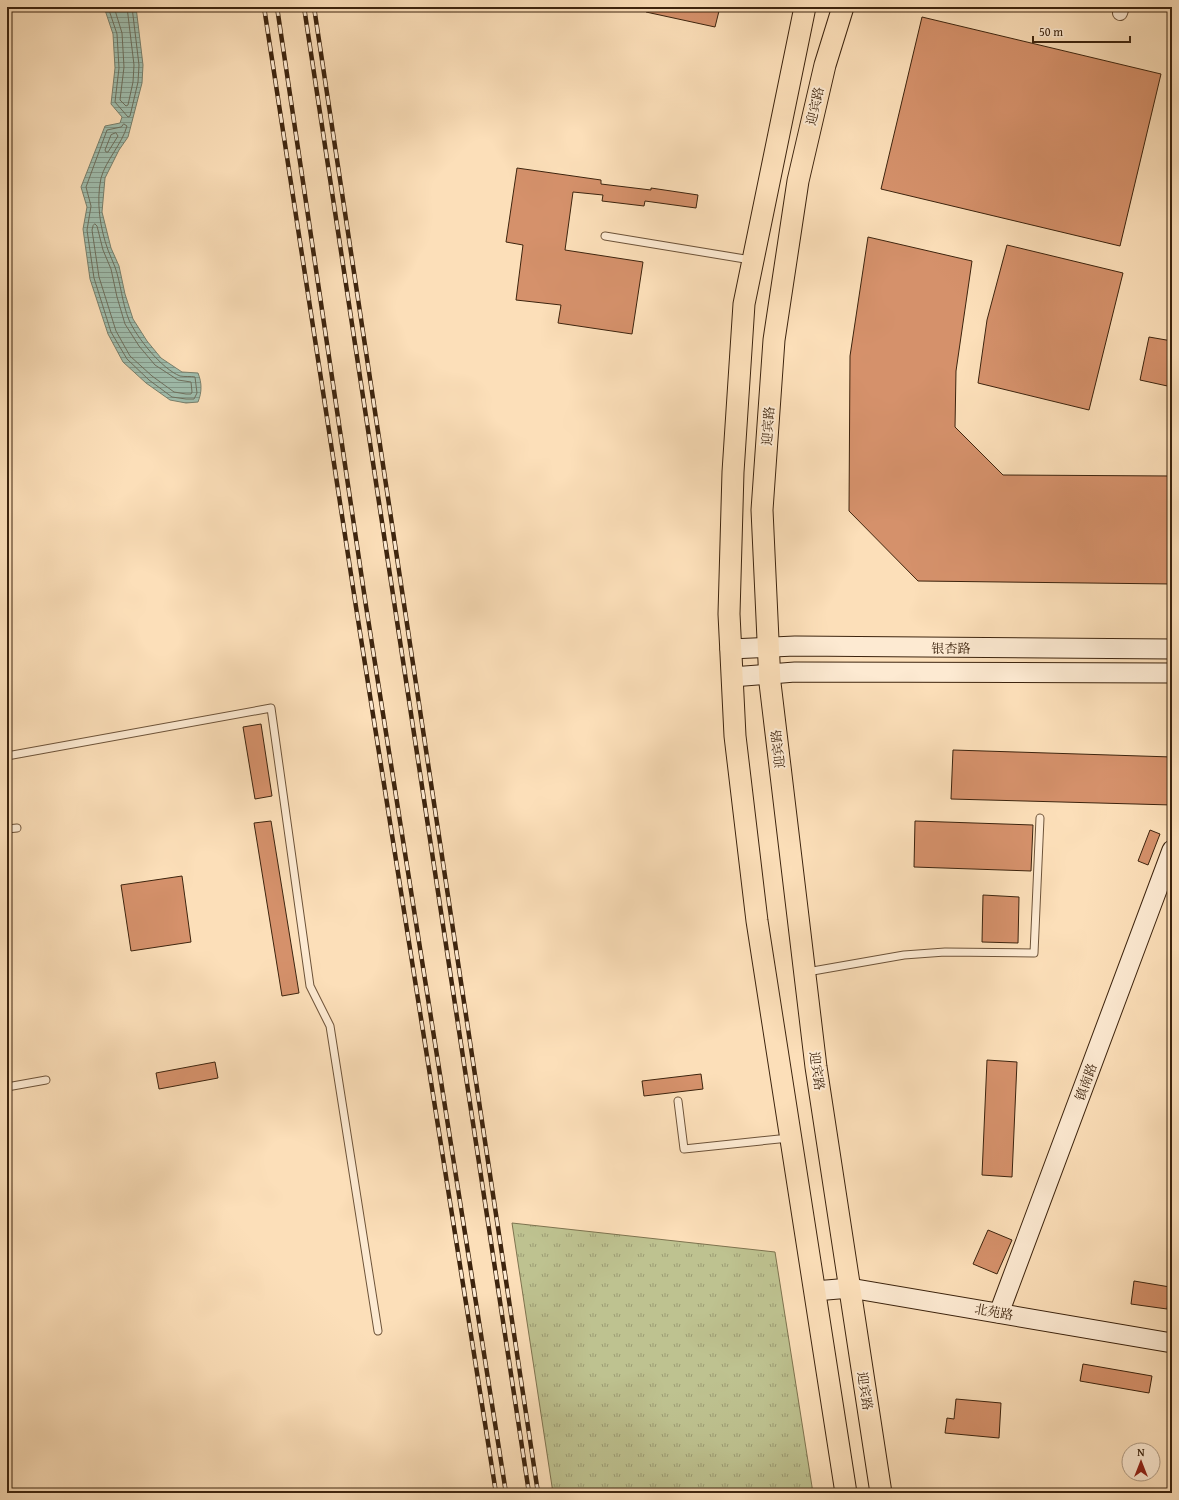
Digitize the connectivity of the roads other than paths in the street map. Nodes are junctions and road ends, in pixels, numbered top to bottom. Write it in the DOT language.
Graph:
graph roads {
  1 [pos="805,7"];
  2 [pos="843,7"];
  3 [pos="605,236"];
  4 [pos="753,261"];
  5 [pos="769,648"];
  6 [pos="730,649"];
  7 [pos="1172,649"];
  8 [pos="1172,673"];
  9 [pos="770,674"];
  10 [pos="732,677"];
  11 [pos="7,756"];
  12 [pos="1040,818"];
  13 [pos="18,828"];
  14 [pos="7,830"];
  15 [pos="1172,850"];
  16 [pos="805,973"];
  17 [pos="46,1080"];
  18 [pos="7,1086"];
  19 [pos="678,1101"];
  20 [pos="791,1138"];
  21 [pos="850,1288"];
  22 [pos="815,1291"];
  23 [pos="999,1313"];
  24 [pos="378,1331"];
  25 [pos="1172,1343"];
  26 [pos="846,1493"];
  27 [pos="881,1493"];
  1 -- 4 [label="main road"];
  2 -- 5 [label="main road, 迎宾路"];
  3 -- 4 [label="lane"];
  4 -- 6 [label="main road"];
  5 -- 6 [label="street, 银杏路"];
  5 -- 7 [label="street, 银杏路"];
  5 -- 9 [label="main road, 迎宾路"];
  6 -- 10 [label="main road"];
  8 -- 9 [label="street, 银杏路"];
  9 -- 10 [label="street, 银杏路"];
  9 -- 16 [label="main road, 迎宾路"];
  10 -- 20 [label="main road"];
  11 -- 24 [label="lane"];
  12 -- 16 [label="lane"];
  13 -- 14 [label="lane"];
  15 -- 23 [label="street, 镇南路"];
  16 -- 21 [label="main road, 迎宾路"];
  17 -- 18 [label="lane"];
  19 -- 20 [label="lane"];
  20 -- 22 [label="main road"];
  21 -- 22 [label="street, 北苑路"];
  21 -- 23 [label="street, 北苑路"];
  21 -- 27 [label="main road, 迎宾路"];
  22 -- 26 [label="main road"];
  23 -- 25 [label="street, 北苑路"];
}
